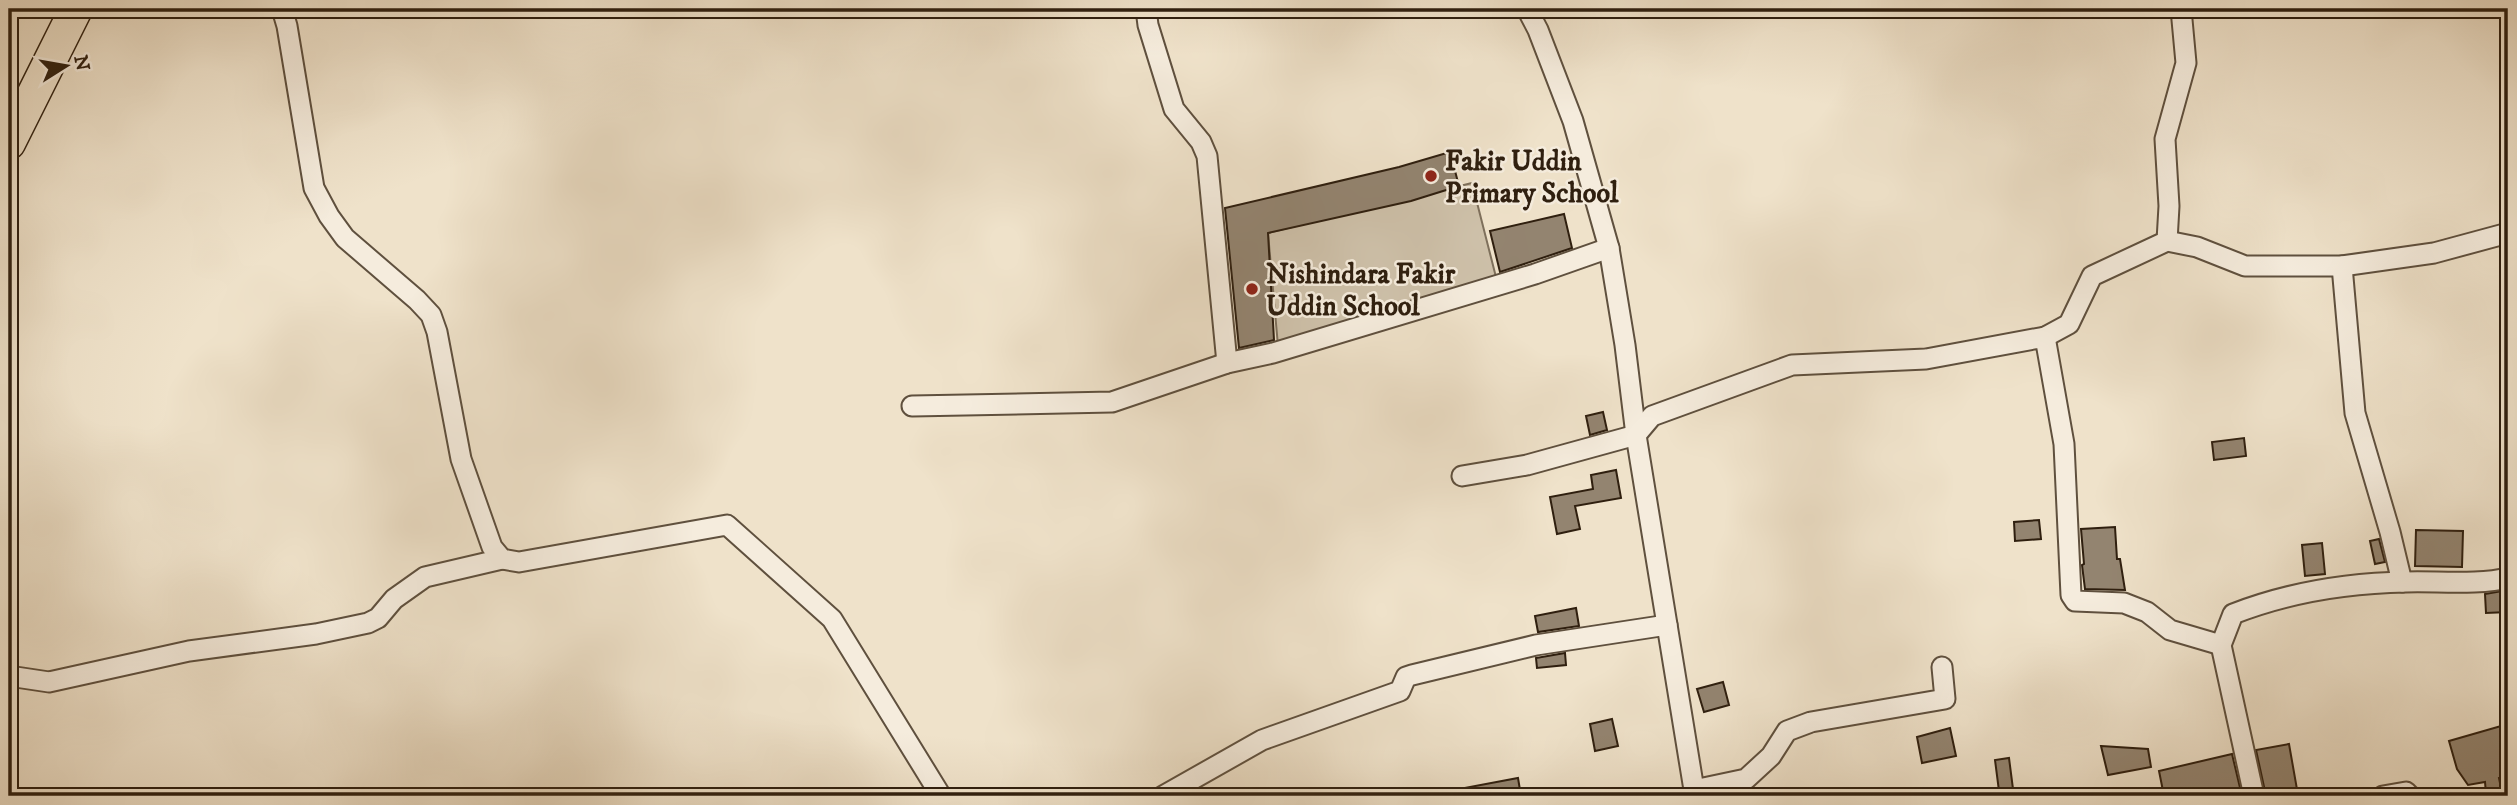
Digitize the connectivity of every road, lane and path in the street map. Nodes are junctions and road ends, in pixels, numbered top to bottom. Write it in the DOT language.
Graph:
graph roads {
  1 [pos="76,9"];
  2 [pos="282,9"];
  3 [pos="1146,9"];
  4 [pos="1527,9"];
  5 [pos="2181,9"];
  6 [pos="9,143"];
  7 [pos="2508,233"];
  8 [pos="2166,241"];
  9 [pos="1609,248"];
  10 [pos="2342,265"];
  11 [pos="2045,337"];
  12 [pos="1227,363"];
  13 [pos="912,406"];
  14 [pos="1636,435"];
  15 [pos="1462,476"];
  16 [pos="502,559"];
  17 [pos="2508,578"];
  18 [pos="2402,582"];
  19 [pos="1667,625"];
  20 [pos="2221,645"];
  21 [pos="1942,667"];
  22 [pos="9,676"];
  23 [pos="1694,793"];
  24 [pos="941,796"];
  25 [pos="1163,796"];
  26 [pos="2254,796"];
  27 [pos="2383,796"];
  28 [pos="2410,796"];
  1 -- 6 [label="main road"];
  2 -- 16 [label="street"];
  3 -- 12 [label="street"];
  4 -- 9 [label="street"];
  5 -- 8 [label="street"];
  7 -- 10 [label="street"];
  8 -- 10 [label="street"];
  8 -- 11 [label="street"];
  9 -- 12 [label="street"];
  9 -- 14 [label="street"];
  10 -- 18 [label="street"];
  11 -- 14 [label="street"];
  11 -- 20 [label="street"];
  12 -- 13 [label="street"];
  14 -- 15 [label="street"];
  14 -- 19 [label="street"];
  16 -- 22 [label="street"];
  16 -- 24 [label="street"];
  17 -- 18 [label="street"];
  18 -- 20 [label="street"];
  19 -- 23 [label="street"];
  19 -- 25 [label="street"];
  20 -- 26 [label="street"];
  21 -- 23 [label="street"];
  27 -- 28 [label="street"];
}
